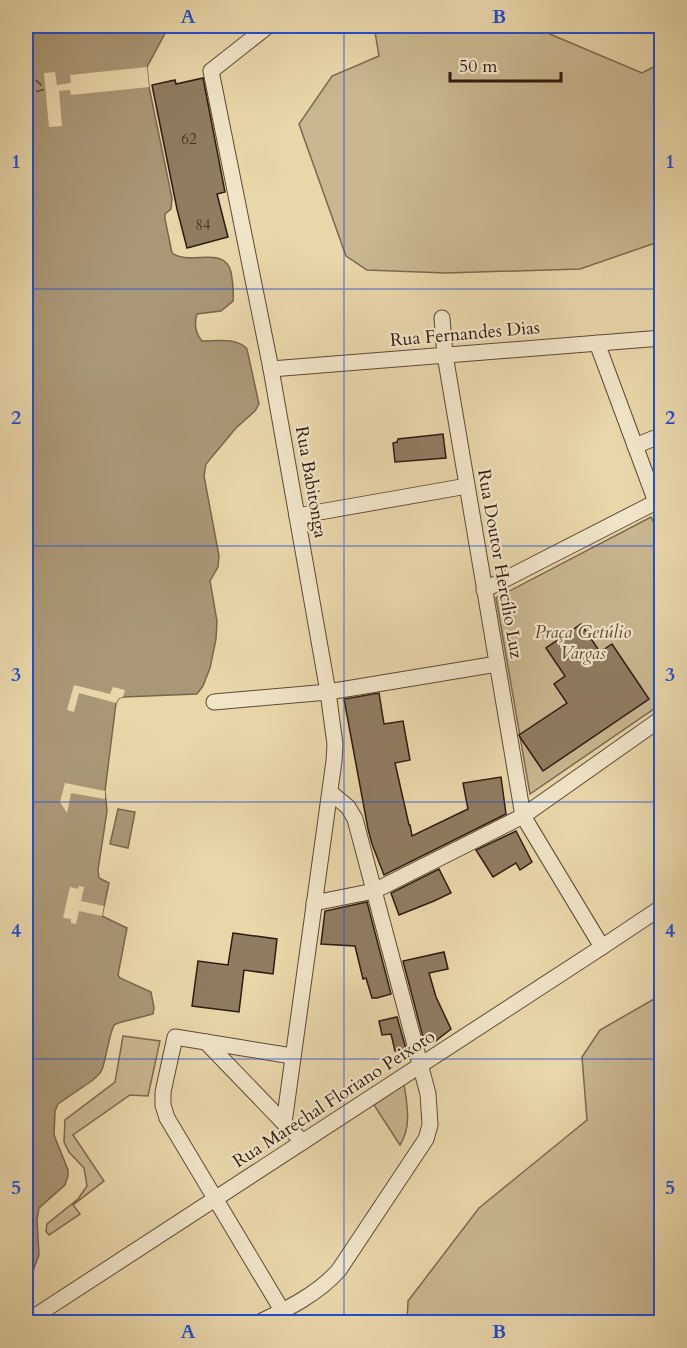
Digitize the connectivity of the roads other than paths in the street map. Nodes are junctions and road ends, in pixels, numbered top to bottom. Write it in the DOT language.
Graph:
graph roads {
  1 [pos="268,26"];
  2 [pos="442,318"];
  3 [pos="662,338"];
  4 [pos="597,343"];
  5 [pos="445,355"];
  6 [pos="271,369"];
  7 [pos="662,435"];
  8 [pos="635,446"];
  9 [pos="467,486"];
  10 [pos="659,507"];
  11 [pos="297,516"];
  12 [pos="484,590"];
  13 [pos="497,664"];
  14 [pos="328,692"];
  15 [pos="214,702"];
  16 [pos="662,718"];
  17 [pos="331,793"];
  18 [pos="523,816"];
  19 [pos="374,891"];
  20 [pos="314,903"];
  21 [pos="662,907"];
  22 [pos="602,947"];
  23 [pos="206,1042"];
  24 [pos="292,1056"];
  25 [pos="421,1065"];
  26 [pos="284,1123"];
  27 [pos="303,1142"];
  28 [pos="216,1199"];
  29 [pos="286,1317"];
  30 [pos="26,1323"];
  31 [pos="260,1323"];
  1 -- 6 [label="street, Rua Babitonga"];
  2 -- 5 [label="street, Rua Doutor Hercílio Luz"];
  3 -- 4 [label="street, Rua Fernandes Dias"];
  4 -- 5 [label="street, Rua Fernandes Dias"];
  4 -- 8 [label="street"];
  5 -- 6 [label="street, Rua Fernandes Dias"];
  5 -- 9 [label="street, Rua Doutor Hercílio Luz"];
  6 -- 11 [label="street, Rua Babitonga"];
  7 -- 8 [label="street"];
  8 -- 10 [label="street"];
  9 -- 11 [label="street"];
  9 -- 12 [label="street, Rua Doutor Hercílio Luz"];
  10 -- 12 [label="street"];
  11 -- 14 [label="street, Rua Babitonga"];
  12 -- 13 [label="street, Rua Doutor Hercílio Luz"];
  13 -- 14 [label="street"];
  13 -- 18 [label="street, Rua Doutor Hercílio Luz"];
  14 -- 15 [label="street"];
  14 -- 17 [label="street, Rua Babitonga"];
  16 -- 18 [label="street"];
  17 -- 19 [label="street"];
  17 -- 20 [label="street, Rua Babitonga"];
  18 -- 19 [label="street"];
  18 -- 22 [label="street"];
  19 -- 20 [label="street"];
  19 -- 25 [label="street"];
  20 -- 24 [label="street, Rua Babitonga"];
  21 -- 22 [label="street, Rua Marechal Floriano Peixoto"];
  22 -- 25 [label="street, Rua Marechal Floriano Peixoto"];
  23 -- 24 [label="street"];
  23 -- 26 [label="street"];
  23 -- 28 [label="street"];
  24 -- 26 [label="street, Rua Babitonga"];
  25 -- 27 [label="street, Rua Marechal Floriano Peixoto"];
  25 -- 29 [label="street"];
  26 -- 27 [label="street"];
  27 -- 28 [label="street, Rua Marechal Floriano Peixoto"];
  28 -- 29 [label="street"];
  28 -- 30 [label="street, Rua Marechal Floriano Peixoto"];
  29 -- 31 [label="street"];
}
